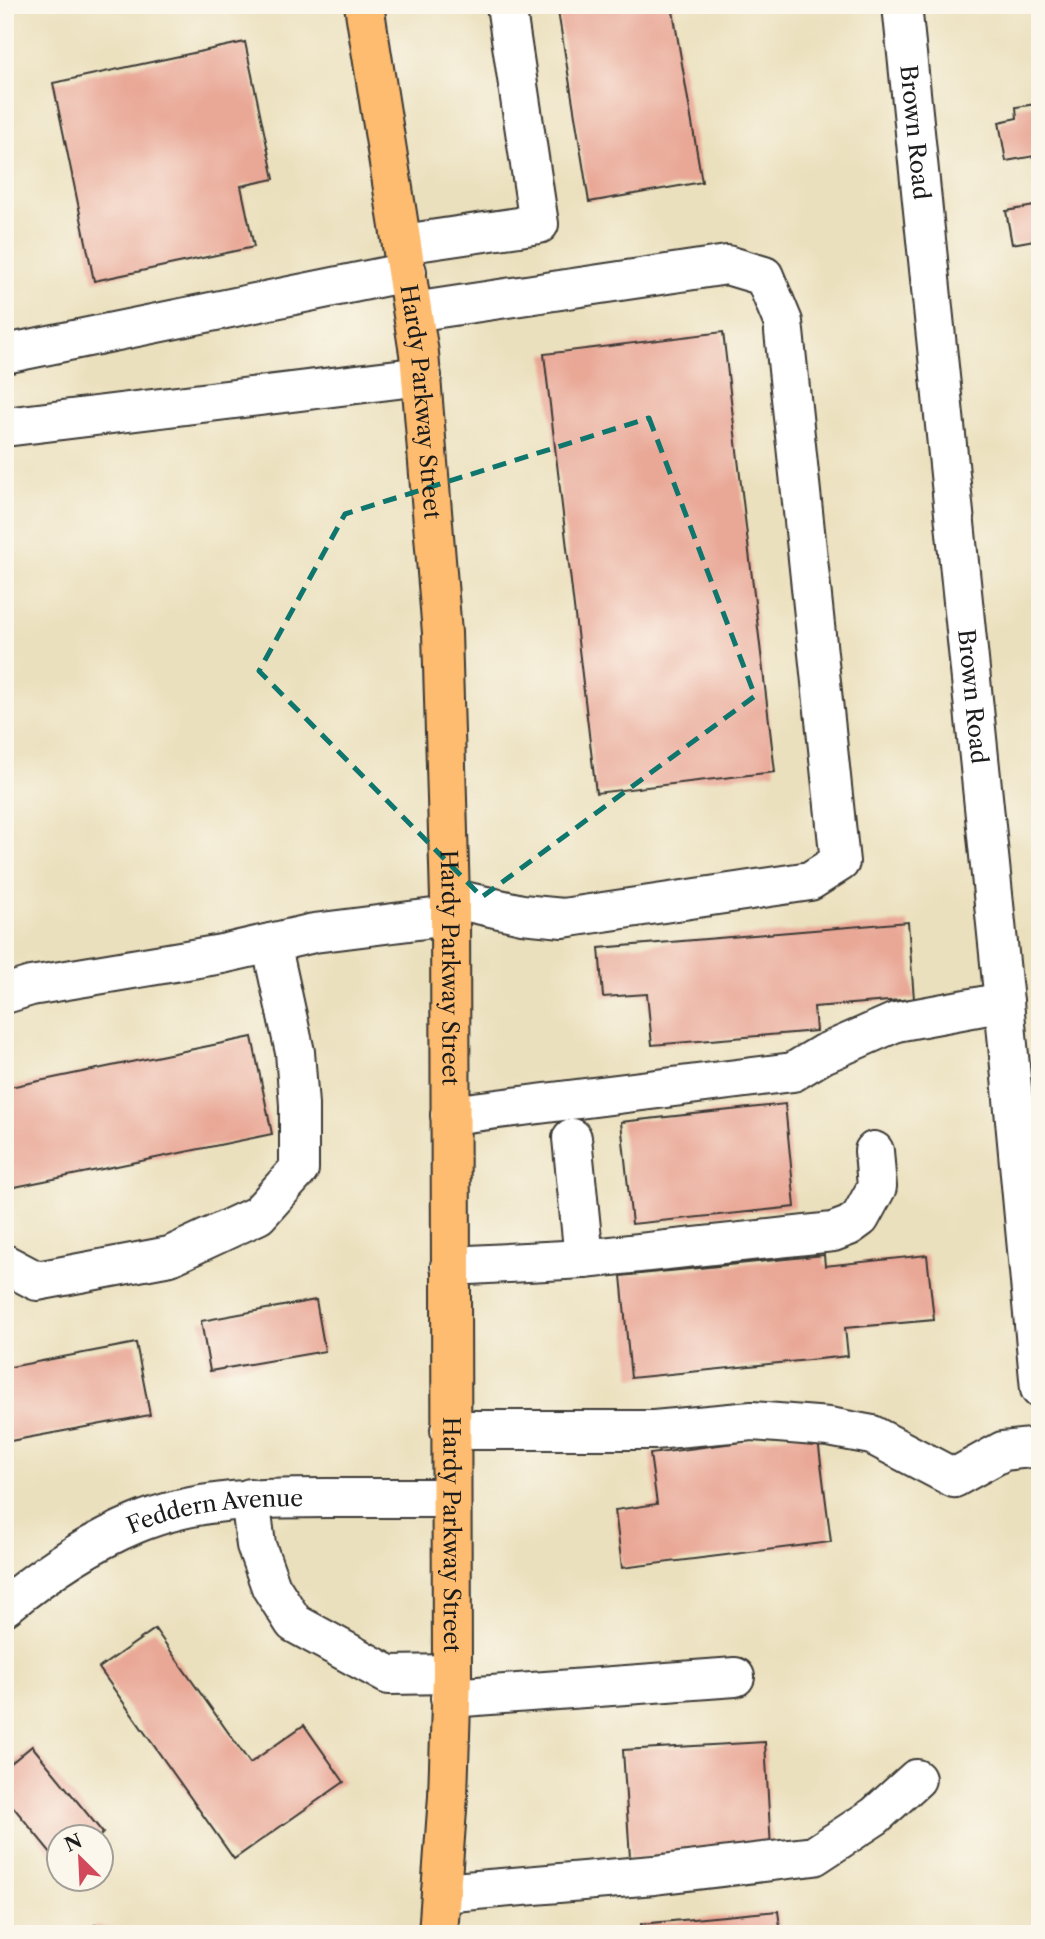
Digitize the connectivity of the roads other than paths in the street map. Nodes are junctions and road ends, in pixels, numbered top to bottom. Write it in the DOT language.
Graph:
graph roads {
  1 [pos="364,5"];
  2 [pos="506,5"];
  3 [pos="902,5"];
  4 [pos="405,258"];
  5 [pos="413,312"];
  6 [pos="5,354"];
  7 [pos="422,376"];
  8 [pos="5,427"];
  9 [pos="449,907"];
  10 [pos="271,943"];
  11 [pos="5,994"];
  12 [pos="1004,1002"];
  13 [pos="450,1115"];
  14 [pos="572,1138"];
  15 [pos="874,1152"];
  16 [pos="584,1259"];
  17 [pos="5,1264"];
  18 [pos="450,1266"];
  19 [pos="1040,1389"];
  20 [pos="450,1430"];
  21 [pos="1040,1447"];
  22 [pos="250,1498"];
  23 [pos="450,1498"];
  24 [pos="5,1606"];
  25 [pos="734,1676"];
  26 [pos="451,1686"];
  27 [pos="916,1779"];
  28 [pos="442,1893"];
  29 [pos="438,1934"];
  1 -- 4 [label="main road, Hardy Parkway Street"];
  2 -- 4 [label="street"];
  3 -- 12 [label="street, Brown Road"];
  4 -- 5 [label="main road, Hardy Parkway Street"];
  4 -- 6 [label="street"];
  5 -- 7 [label="main road, Hardy Parkway Street"];
  5 -- 9 [label="street"];
  7 -- 8 [label="street"];
  7 -- 9 [label="main road, Hardy Parkway Street"];
  9 -- 10 [label="street"];
  9 -- 13 [label="main road, Hardy Parkway Street"];
  10 -- 11 [label="street"];
  10 -- 17 [label="street"];
  12 -- 13 [label="street"];
  12 -- 19 [label="street, Brown Road"];
  13 -- 18 [label="main road, Hardy Parkway Street"];
  14 -- 16 [label="street"];
  15 -- 16 [label="street"];
  16 -- 18 [label="street"];
  18 -- 20 [label="main road, Hardy Parkway Street"];
  20 -- 21 [label="street"];
  20 -- 23 [label="main road, Hardy Parkway Street"];
  22 -- 23 [label="street, Feddern Avenue"];
  22 -- 24 [label="street, Feddern Avenue"];
  22 -- 26 [label="street"];
  23 -- 26 [label="main road, Hardy Parkway Street"];
  25 -- 26 [label="street"];
  26 -- 28 [label="main road, Hardy Parkway Street"];
  27 -- 28 [label="street"];
  28 -- 29 [label="main road, Hardy Parkway Street"];
}
